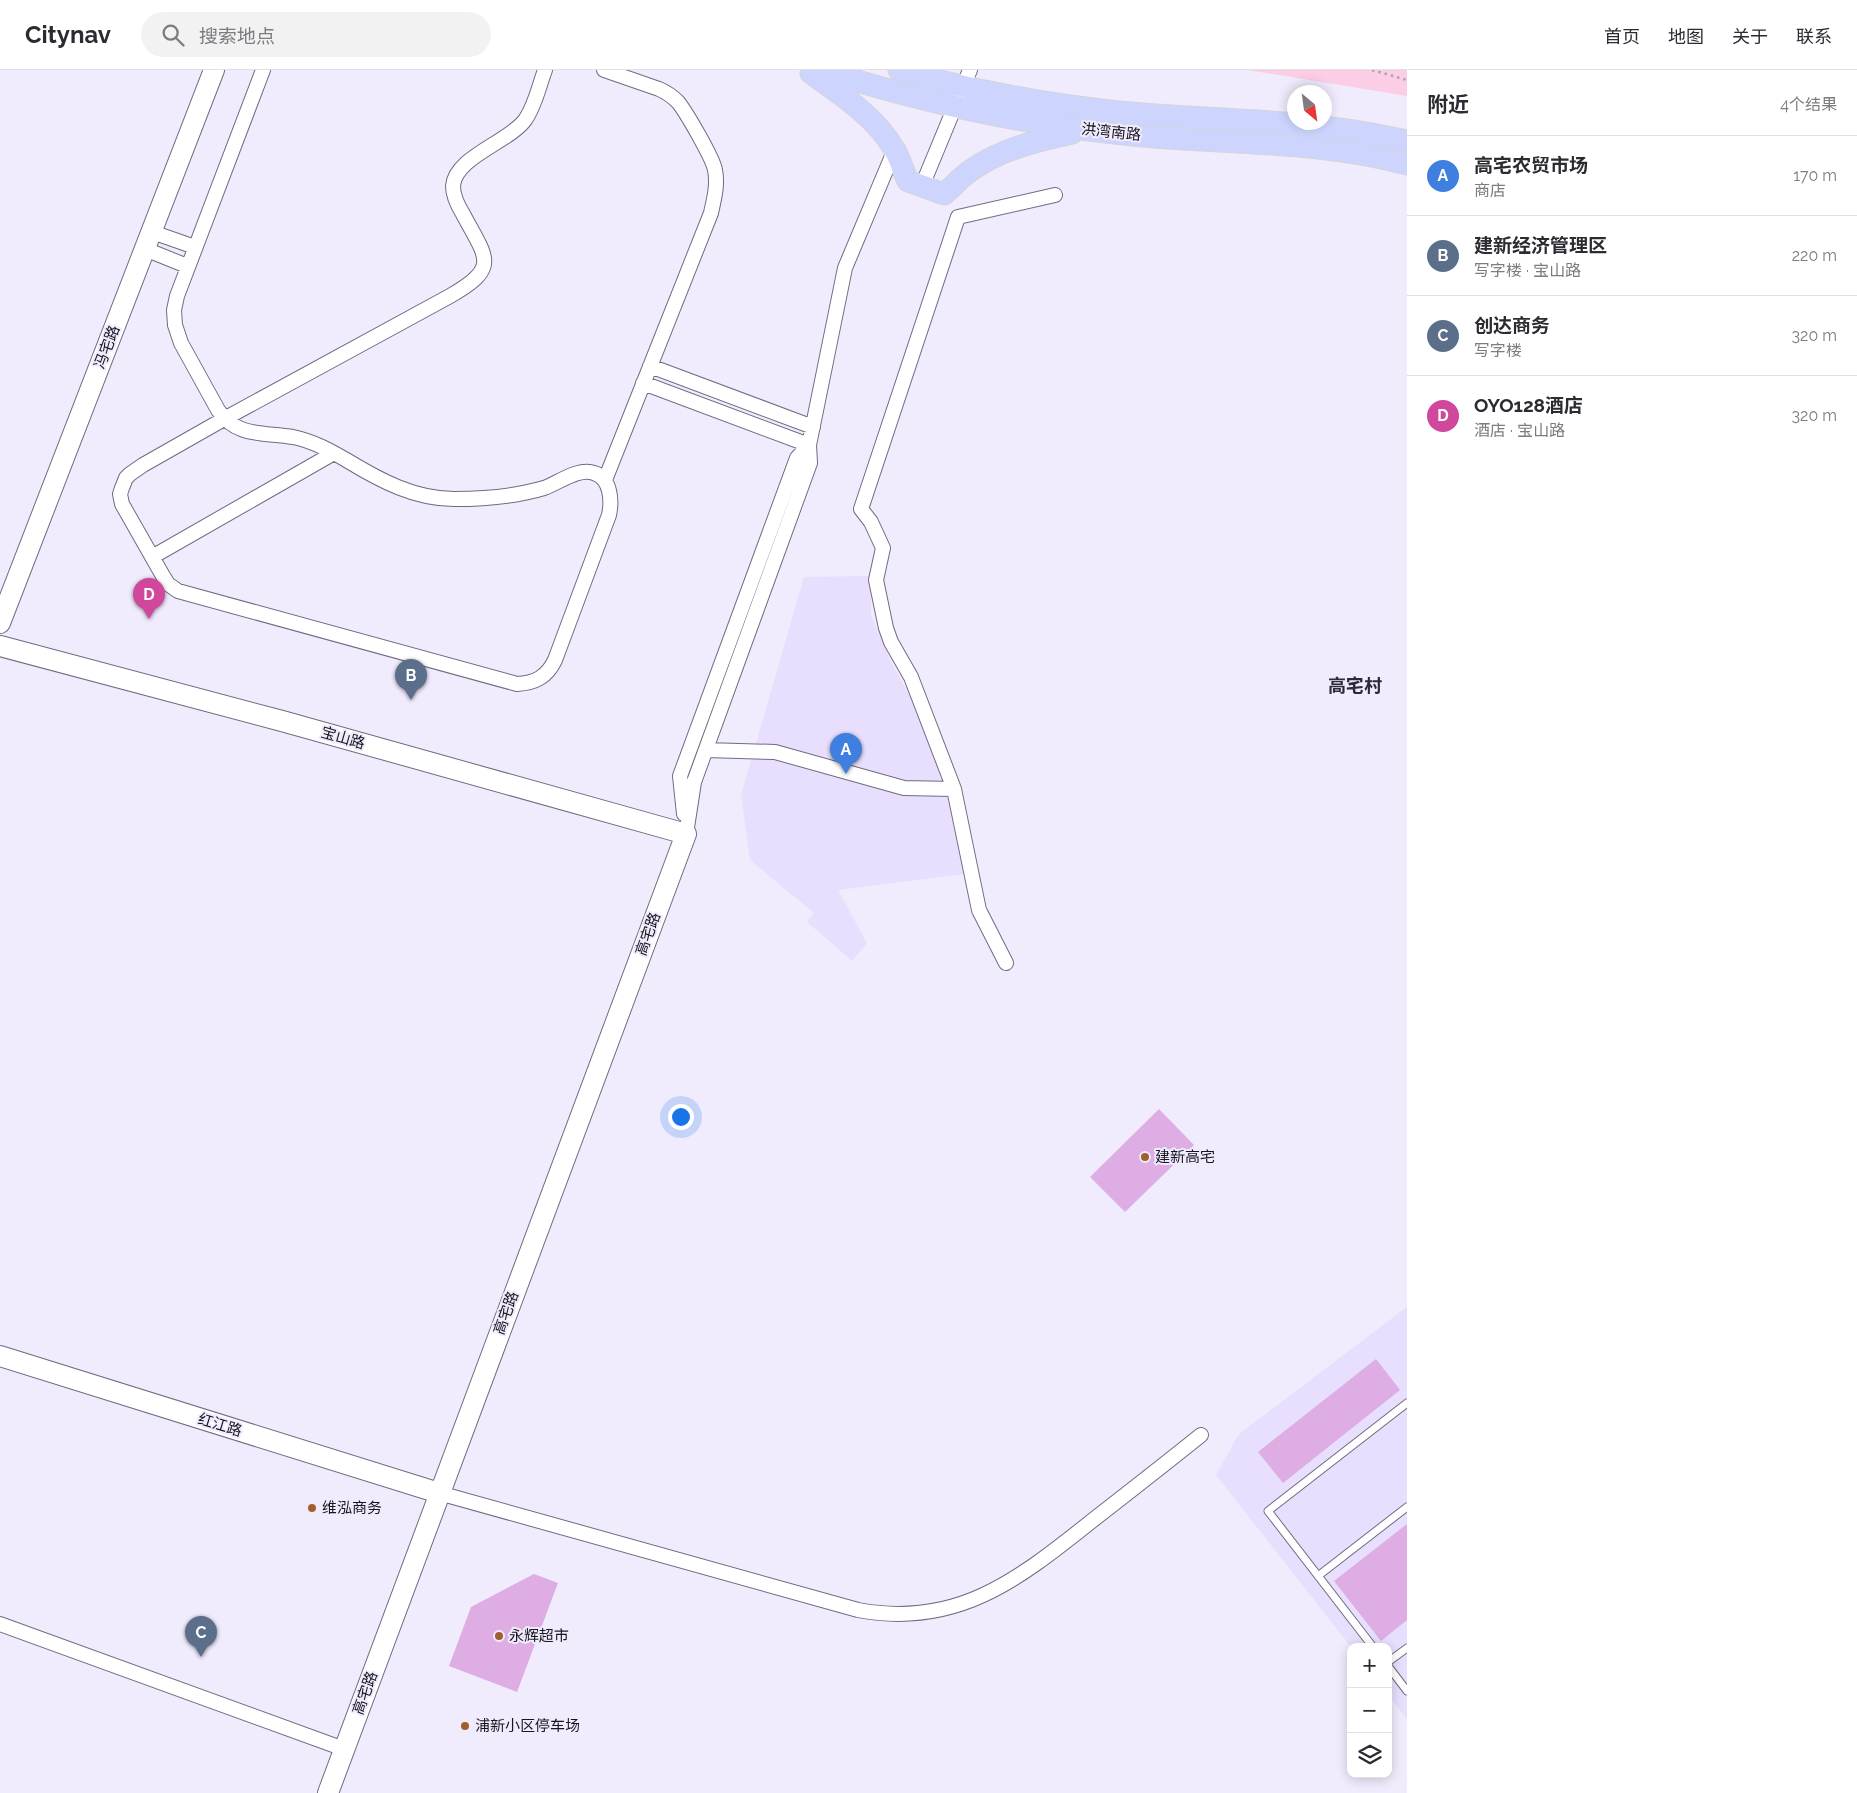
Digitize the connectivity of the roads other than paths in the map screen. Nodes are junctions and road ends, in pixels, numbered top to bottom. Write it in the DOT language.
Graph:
graph roads {
  1 [pos="214,70"];
  2 [pos="263,70"];
  3 [pos="545,70"];
  4 [pos="604,70"];
  5 [pos="806,70"];
  6 [pos="820,70"];
  7 [pos="899,70"];
  8 [pos="966,78"];
  9 [pos="954,107"];
  10 [pos="1087,130"];
  11 [pos="1407,141"];
  12 [pos="894,149"];
  13 [pos="1407,164"];
  14 [pos="922,186"];
  15 [pos="1055,195"];
  16 [pos="148,241"];
  17 [pos="195,247"];
  18 [pos="187,266"];
  19 [pos="650,366"];
  20 [pos="643,383"];
  21 [pos="224,419"];
  22 [pos="813,426"];
  23 [pos="809,445"];
  24 [pos="334,453"];
  25 [pos="605,480"];
  26 [pos="152,557"];
  27 [pos="0,624"];
  28 [pos="0,646"];
  29 [pos="706,750"];
  30 [pos="954,789"];
  31 [pos="686,834"];
  32 [pos="1006,962"];
  33 [pos="0,1356"];
  34 [pos="1407,1403"];
  35 [pos="1201,1436"];
  36 [pos="439,1493"];
  37 [pos="1407,1507"];
  38 [pos="1318,1576"];
  39 [pos="0,1624"];
  40 [pos="1370,1643"];
  41 [pos="1407,1648"];
  42 [pos="1392,1659"];
  43 [pos="1392,1671"];
  44 [pos="1407,1691"];
  45 [pos="344,1749"];
  46 [pos="328,1793"];
  1 -- 16 [label="street, 冯宅路"];
  2 -- 17 [label="street"];
  3 -- 21 [label="street"];
  4 -- 19 [label="street"];
  5 -- 12 [label="main road"];
  6 -- 9 [label="main road, 洪湾南路"];
  7 -- 8 [label="main road, 洪湾南路"];
  8 -- 9 [label="street"];
  8 -- 11 [label="main road, 洪湾南路"];
  9 -- 10 [label="main road, 洪湾南路"];
  9 -- 14 [label="street"];
  10 -- 13 [label="main road, 洪湾南路"];
  10 -- 14 [label="main road"];
  12 -- 14 [label="main road"];
  12 -- 22 [label="street"];
  15 -- 30 [label="street"];
  16 -- 17 [label="street"];
  16 -- 18 [label="street"];
  16 -- 27 [label="street, 冯宅路"];
  17 -- 18 [label="street"];
  18 -- 21 [label="street"];
  19 -- 20 [label="street"];
  19 -- 22 [label="street"];
  20 -- 23 [label="street"];
  20 -- 25 [label="street"];
  21 -- 24 [label="street"];
  21 -- 26 [label="street"];
  22 -- 23 [label="street"];
  23 -- 29 [label="street"];
  23 -- 31 [label="street"];
  24 -- 25 [label="street"];
  24 -- 26 [label="street"];
  25 -- 26 [label="street"];
  28 -- 31 [label="street, 宝山路"];
  29 -- 30 [label="street"];
  29 -- 31 [label="street"];
  30 -- 32 [label="street"];
  31 -- 36 [label="street, 高宅路"];
  33 -- 36 [label="street, 红江路"];
  34 -- 38 [label="lane"];
  35 -- 36 [label="street"];
  36 -- 45 [label="street, 高宅路"];
  37 -- 38 [label="lane"];
  38 -- 40 [label="lane"];
  39 -- 45 [label="street"];
  41 -- 42 [label="lane"];
  43 -- 44 [label="lane"];
  45 -- 46 [label="street, 高宅路"];
}
